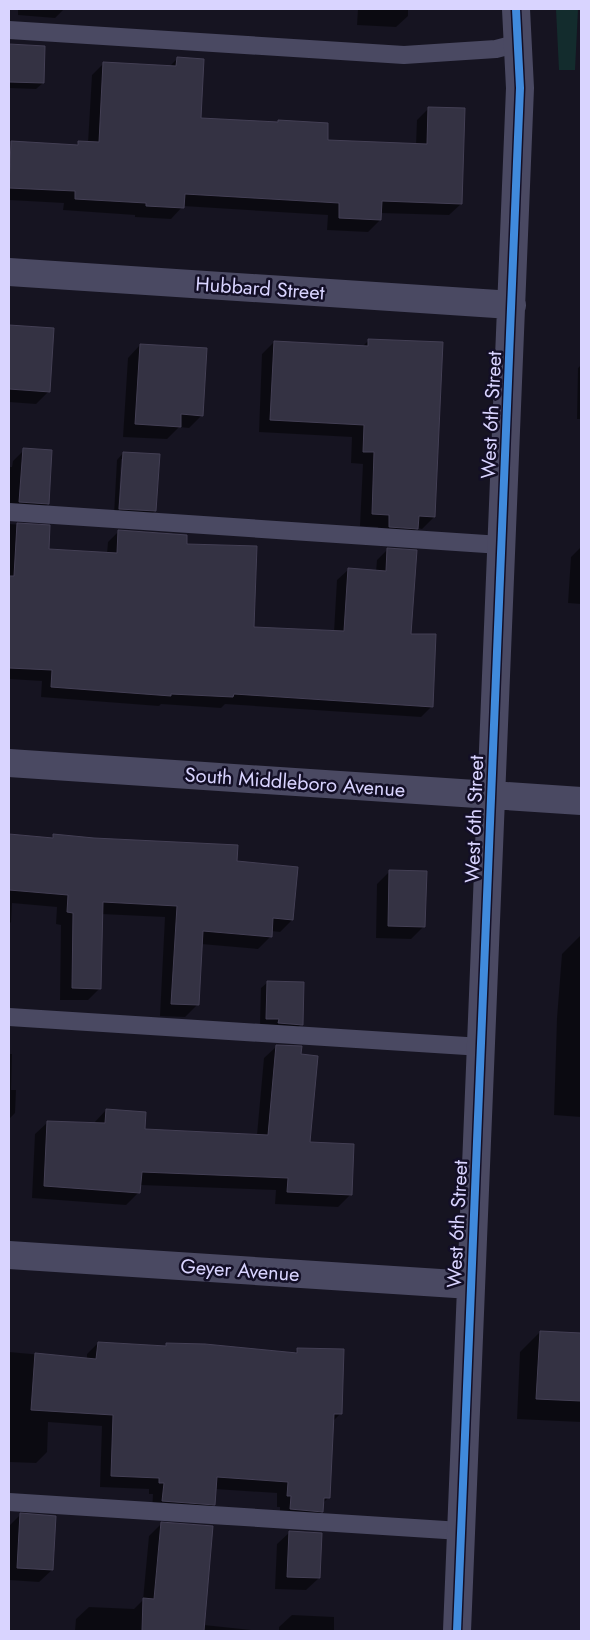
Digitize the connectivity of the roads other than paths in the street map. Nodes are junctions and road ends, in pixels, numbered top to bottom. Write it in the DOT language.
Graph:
graph roads {
  1 [pos="516,9"];
  2 [pos="9,30"];
  3 [pos="519,43"];
  4 [pos="9,272"];
  5 [pos="512,305"];
  6 [pos="9,512"];
  7 [pos="501,545"];
  8 [pos="9,763"];
  9 [pos="492,795"];
  10 [pos="581,801"];
  11 [pos="9,1017"];
  12 [pos="482,1047"];
  13 [pos="9,1255"];
  14 [pos="471,1284"];
  15 [pos="9,1502"];
  16 [pos="460,1531"];
  17 [pos="457,1631"];
  1 -- 3 [label="street, West 6th Street"];
  2 -- 3 [label="lane"];
  3 -- 5 [label="street, West 6th Street"];
  4 -- 5 [label="street, Hubbard Street"];
  5 -- 7 [label="street, West 6th Street"];
  6 -- 7 [label="lane"];
  7 -- 9 [label="street, West 6th Street"];
  8 -- 9 [label="street, South Middleboro Avenue"];
  9 -- 10 [label="street, South Middleboro Avenue"];
  9 -- 12 [label="street, West 6th Street"];
  11 -- 12 [label="lane"];
  12 -- 14 [label="street, West 6th Street"];
  13 -- 14 [label="street, Geyer Avenue"];
  14 -- 16 [label="street, West 6th Street"];
  15 -- 16 [label="lane"];
  16 -- 17 [label="street, West 6th Street"];
}
